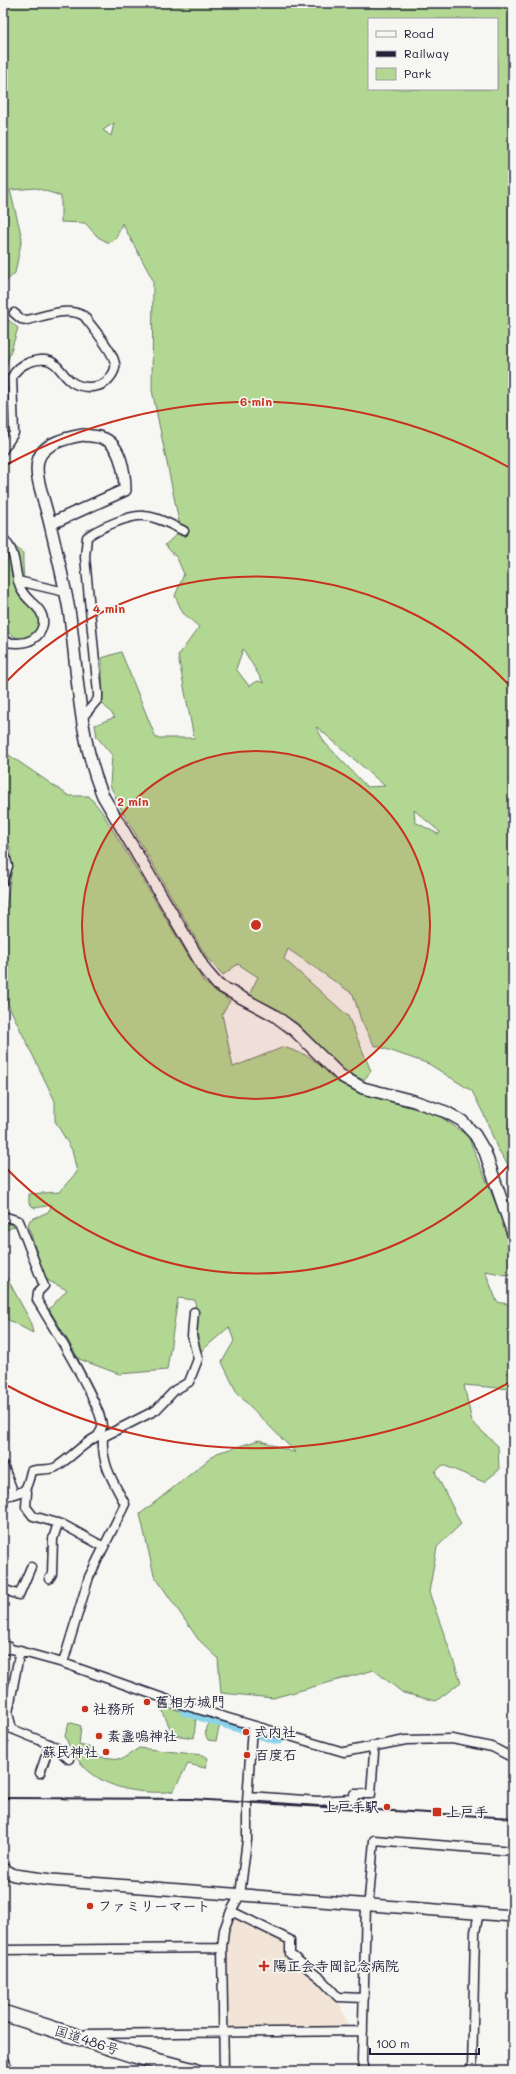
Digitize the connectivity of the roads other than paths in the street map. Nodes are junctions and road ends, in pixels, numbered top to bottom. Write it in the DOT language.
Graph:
graph roads {
  1 [pos="14,313"];
  2 [pos="3,450"];
  3 [pos="50,524"];
  4 [pos="184,531"];
  5 [pos="3,538"];
  6 [pos="18,581"];
  7 [pos="65,592"];
  8 [pos="3,641"];
  9 [pos="82,718"];
  10 [pos="3,849"];
  11 [pos="3,881"];
  12 [pos="3,1216"];
  13 [pos="513,1234"];
  14 [pos="194,1312"];
  15 [pos="101,1436"];
  16 [pos="3,1465"];
  17 [pos="25,1489"];
  18 [pos="14,1494"];
  19 [pos="3,1496"];
  20 [pos="58,1523"];
  21 [pos="104,1547"];
  22 [pos="30,1567"];
  23 [pos="50,1579"];
  24 [pos="3,1590"];
  25 [pos="5,1648"];
  26 [pos="20,1650"];
  27 [pos="63,1663"];
  28 [pos="3,1726"];
  29 [pos="12,1729"];
  30 [pos="252,1730"];
  31 [pos="50,1744"];
  32 [pos="371,1746"];
  33 [pos="513,1758"];
  34 [pos="69,1759"];
  35 [pos="40,1773"];
  36 [pos="248,1796"];
  37 [pos="513,1851"];
  38 [pos="3,1869"];
  39 [pos="240,1895"];
  40 [pos="366,1904"];
  41 [pos="231,1911"];
  42 [pos="479,1913"];
  43 [pos="513,1916"];
  44 [pos="222,1948"];
  45 [pos="3,1950"];
  46 [pos="364,1998"];
  47 [pos="3,2013"];
  48 [pos="363,2031"];
  49 [pos="222,2032"];
  50 [pos="85,2039"];
  51 [pos="3,2060"];
  52 [pos="10,2071"];
  53 [pos="194,2071"];
  54 [pos="224,2071"];
  55 [pos="364,2071"];
  56 [pos="472,2071"];
  1 -- 2 [label="street"];
  3 -- 3 [label="street"];
  3 -- 7 [label="street"];
  4 -- 9 [label="street"];
  5 -- 6 [label="street"];
  6 -- 7 [label="street"];
  6 -- 8 [label="street"];
  7 -- 9 [label="street"];
  9 -- 13 [label="street"];
  10 -- 11 [label="street"];
  12 -- 15 [label="street"];
  14 -- 15 [label="street"];
  15 -- 17 [label="street"];
  15 -- 21 [label="street"];
  16 -- 18 [label="street"];
  17 -- 18 [label="street"];
  17 -- 20 [label="street"];
  18 -- 19 [label="street"];
  20 -- 21 [label="street"];
  20 -- 23 [label="street"];
  21 -- 27 [label="street"];
  22 -- 24 [label="street"];
  25 -- 26 [label="street"];
  26 -- 27 [label="street"];
  26 -- 29 [label="street"];
  27 -- 30 [label="street"];
  28 -- 29 [label="street"];
  29 -- 31 [label="street"];
  30 -- 32 [label="street"];
  30 -- 36 [label="street"];
  31 -- 34 [label="street"];
  31 -- 35 [label="street"];
  32 -- 33 [label="street"];
  32 -- 36 [label="street"];
  36 -- 39 [label="street"];
  37 -- 40 [label="street"];
  38 -- 39 [label="street"];
  39 -- 40 [label="street"];
  39 -- 41 [label="street"];
  40 -- 42 [label="street"];
  40 -- 46 [label="street"];
  41 -- 44 [label="street"];
  41 -- 46 [label="street"];
  42 -- 43 [label="street"];
  42 -- 56 [label="street"];
  44 -- 45 [label="street"];
  44 -- 49 [label="street"];
  46 -- 48 [label="street"];
  47 -- 50 [label="highway, 国道486号"];
  48 -- 49 [label="street"];
  48 -- 55 [label="street"];
  49 -- 50 [label="street"];
  49 -- 54 [label="street"];
  50 -- 53 [label="highway, 国道486号"];
  51 -- 52 [label="street"];
}
